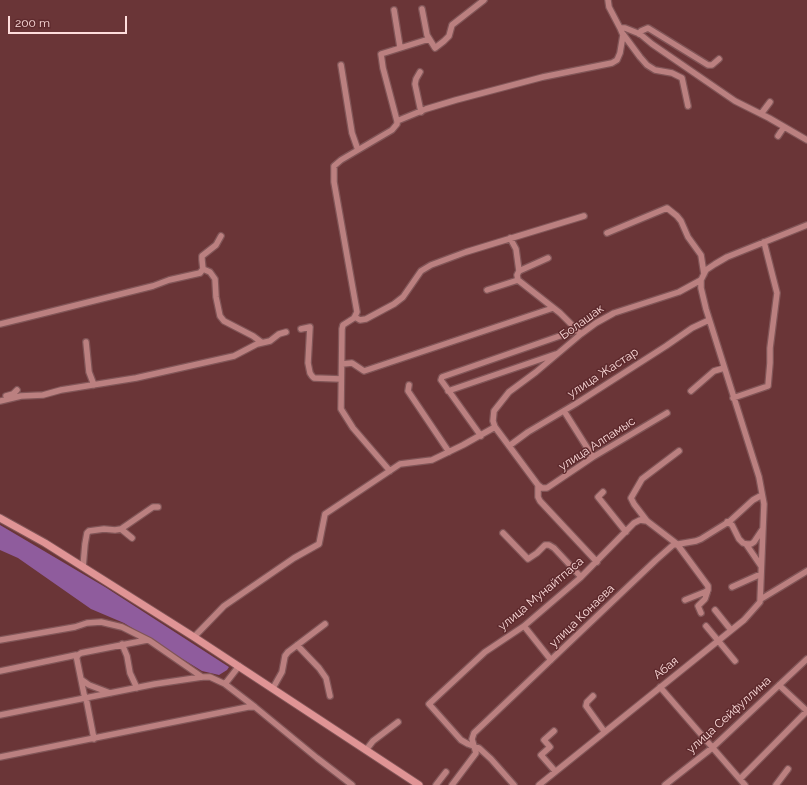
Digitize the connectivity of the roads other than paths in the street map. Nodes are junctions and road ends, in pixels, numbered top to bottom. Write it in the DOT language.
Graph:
graph roads {
  1 [pos="484,0"];
  2 [pos="608,0"];
  3 [pos="394,10"];
  4 [pos="422,10"];
  5 [pos="620,28"];
  6 [pos="623,34"];
  7 [pos="639,34"];
  8 [pos="429,39"];
  9 [pos="400,48"];
  10 [pos="719,59"];
  11 [pos="341,64"];
  12 [pos="420,72"];
  13 [pos="770,102"];
  14 [pos="688,106"];
  15 [pos="420,112"];
  16 [pos="761,114"];
  17 [pos="397,122"];
  18 [pos="784,127"];
  19 [pos="778,136"];
  20 [pos="807,140"];
  21 [pos="358,150"];
  22 [pos="584,216"];
  23 [pos="807,225"];
  24 [pos="606,233"];
  25 [pos="221,236"];
  26 [pos="510,238"];
  27 [pos="764,242"];
  28 [pos="548,258"];
  29 [pos="203,268"];
  30 [pos="518,271"];
  31 [pos="704,274"];
  32 [pos="518,280"];
  33 [pos="701,280"];
  34 [pos="488,290"];
  35 [pos="553,308"];
  36 [pos="355,317"];
  37 [pos="709,320"];
  38 [pos="0,324"];
  39 [pos="301,329"];
  40 [pos="286,332"];
  41 [pos="579,332"];
  42 [pos="86,342"];
  43 [pos="261,342"];
  44 [pos="559,353"];
  45 [pos="342,364"];
  46 [pos="724,368"];
  47 [pos="341,379"];
  48 [pos="409,384"];
  49 [pos="94,385"];
  50 [pos="17,390"];
  51 [pos="448,390"];
  52 [pos="691,391"];
  53 [pos="0,397"];
  54 [pos="733,398"];
  55 [pos="0,401"];
  56 [pos="564,411"];
  57 [pos="667,413"];
  58 [pos="495,427"];
  59 [pos="481,436"];
  60 [pos="509,446"];
  61 [pos="679,451"];
  62 [pos="449,452"];
  63 [pos="593,458"];
  64 [pos="390,471"];
  65 [pos="538,485"];
  66 [pos="603,492"];
  67 [pos="762,495"];
  68 [pos="158,507"];
  69 [pos="0,518"];
  70 [pos="647,521"];
  71 [pos="727,522"];
  72 [pos="763,528"];
  73 [pos="121,529"];
  74 [pos="502,532"];
  75 [pos="626,532"];
  76 [pos="132,538"];
  77 [pos="677,544"];
  78 [pos="746,544"];
  79 [pos="597,562"];
  80 [pos="762,566"];
  81 [pos="83,567"];
  82 [pos="807,571"];
  83 [pos="762,574"];
  84 [pos="581,577"];
  85 [pos="732,587"];
  86 [pos="708,590"];
  87 [pos="761,599"];
  88 [pos="685,600"];
  89 [pos="715,610"];
  90 [pos="701,613"];
  91 [pos="325,624"];
  92 [pos="524,626"];
  93 [pos="706,626"];
  94 [pos="731,630"];
  95 [pos="194,637"];
  96 [pos="2,638"];
  97 [pos="148,640"];
  98 [pos="718,640"];
  99 [pos="122,644"];
  100 [pos="297,645"];
  101 [pos="77,656"];
  102 [pos="63,658"];
  103 [pos="551,660"];
  104 [pos="735,660"];
  105 [pos="807,660"];
  106 [pos="79,664"];
  107 [pos="239,666"];
  108 [pos="0,670"];
  109 [pos="202,677"];
  110 [pos="82,680"];
  111 [pos="225,684"];
  112 [pos="779,685"];
  113 [pos="660,687"];
  114 [pos="137,688"];
  115 [pos="273,688"];
  116 [pos="110,694"];
  117 [pos="330,696"];
  118 [pos="593,696"];
  119 [pos="86,698"];
  120 [pos="255,707"];
  121 [pos="807,711"];
  122 [pos="0,716"];
  123 [pos="398,722"];
  124 [pos="554,731"];
  125 [pos="604,731"];
  126 [pos="94,739"];
  127 [pos="474,747"];
  128 [pos="712,748"];
  129 [pos="366,750"];
  130 [pos="0,757"];
  131 [pos="788,769"];
  132 [pos="555,771"];
  133 [pos="446,772"];
  134 [pos="740,779"];
  135 [pos="352,785"];
  136 [pos="419,785"];
  137 [pos="436,785"];
  138 [pos="452,785"];
  139 [pos="514,785"];
  140 [pos="538,785"];
  141 [pos="665,785"];
  142 [pos="745,785"];
  143 [pos="776,785"];
  1 -- 8 [label="street"];
  2 -- 5 [label="street"];
  3 -- 9 [label="street"];
  4 -- 8 [label="street"];
  5 -- 6 [label="street"];
  5 -- 7 [label="street"];
  6 -- 14 [label="street"];
  6 -- 15 [label="street"];
  7 -- 10 [label="street"];
  7 -- 16 [label="street"];
  8 -- 9 [label="street"];
  9 -- 17 [label="street"];
  11 -- 21 [label="street"];
  12 -- 15 [label="street"];
  13 -- 16 [label="street"];
  15 -- 17 [label="street"];
  16 -- 18 [label="street"];
  17 -- 21 [label="street"];
  18 -- 19 [label="street"];
  18 -- 20 [label="street"];
  21 -- 36 [label="street"];
  22 -- 26 [label="street"];
  23 -- 27 [label="street"];
  24 -- 31 [label="street"];
  25 -- 29 [label="street"];
  26 -- 30 [label="street"];
  26 -- 36 [label="street"];
  27 -- 31 [label="street"];
  27 -- 54 [label="street"];
  28 -- 30 [label="street"];
  29 -- 38 [label="street"];
  29 -- 43 [label="street"];
  30 -- 32 [label="street"];
  31 -- 33 [label="street"];
  32 -- 34 [label="street"];
  32 -- 35 [label="street"];
  33 -- 37 [label="street"];
  33 -- 41 [label="street, Болашак"];
  35 -- 41 [label="street"];
  35 -- 45 [label="street"];
  36 -- 45 [label="street"];
  37 -- 46 [label="street"];
  37 -- 56 [label="street, улица Жастар"];
  39 -- 47 [label="street"];
  40 -- 43 [label="street"];
  41 -- 44 [label="street, Болашак"];
  41 -- 51 [label="street"];
  42 -- 49 [label="street"];
  43 -- 49 [label="street"];
  44 -- 51 [label="street"];
  44 -- 58 [label="street, Болашак"];
  45 -- 47 [label="street"];
  46 -- 52 [label="street"];
  46 -- 54 [label="street"];
  47 -- 64 [label="street"];
  48 -- 62 [label="street"];
  49 -- 55 [label="street"];
  50 -- 53 [label="street"];
  51 -- 59 [label="street"];
  54 -- 67 [label="street"];
  56 -- 60 [label="street, улица Жастар"];
  56 -- 63 [label="street"];
  57 -- 63 [label="street, улица Алпамыс"];
  58 -- 59 [label="street"];
  58 -- 60 [label="street"];
  59 -- 62 [label="street"];
  60 -- 65 [label="street"];
  61 -- 70 [label="street"];
  62 -- 64 [label="street"];
  63 -- 65 [label="street, улица Алпамыс"];
  64 -- 95 [label="street"];
  65 -- 79 [label="street"];
  66 -- 75 [label="street"];
  67 -- 71 [label="street, улица Конаева"];
  67 -- 72 [label="street"];
  68 -- 73 [label="street"];
  69 -- 81 [label="main road"];
  70 -- 75 [label="street, улица Мунайтпаса"];
  70 -- 77 [label="street"];
  71 -- 77 [label="street, улица Конаева"];
  71 -- 78 [label="street"];
  72 -- 78 [label="street"];
  72 -- 80 [label="street"];
  73 -- 76 [label="street"];
  73 -- 81 [label="street"];
  74 -- 84 [label="street"];
  75 -- 79 [label="street, улица Мунайтпаса"];
  77 -- 86 [label="street"];
  77 -- 103 [label="street, улица Конаева"];
  78 -- 80 [label="street"];
  79 -- 84 [label="street, улица Мунайтпаса"];
  80 -- 83 [label="street"];
  81 -- 95 [label="main road"];
  82 -- 87 [label="street, Абая"];
  83 -- 85 [label="street"];
  83 -- 87 [label="street"];
  84 -- 92 [label="street, улица Мунайтпаса"];
  86 -- 88 [label="street"];
  86 -- 90 [label="street"];
  87 -- 94 [label="street, Абая"];
  89 -- 94 [label="street"];
  91 -- 100 [label="street"];
  92 -- 103 [label="street"];
  92 -- 127 [label="street, улица Мунайтпаса"];
  93 -- 98 [label="street"];
  94 -- 98 [label="street, Абая"];
  95 -- 107 [label="main road"];
  96 -- 97 [label="street"];
  97 -- 99 [label="street"];
  97 -- 109 [label="street"];
  98 -- 104 [label="street"];
  98 -- 113 [label="street, Абая"];
  99 -- 101 [label="street"];
  99 -- 114 [label="street"];
  100 -- 115 [label="street"];
  100 -- 117 [label="street"];
  101 -- 102 [label="street"];
  101 -- 106 [label="street"];
  102 -- 106 [label="street"];
  102 -- 108 [label="street"];
  103 -- 127 [label="street, улица Конаева"];
  105 -- 112 [label="street, улица Сейфуллина"];
  106 -- 110 [label="street"];
  107 -- 111 [label="street"];
  107 -- 115 [label="main road"];
  109 -- 111 [label="street"];
  109 -- 114 [label="street"];
  110 -- 116 [label="street"];
  110 -- 119 [label="street"];
  111 -- 120 [label="street"];
  112 -- 121 [label="street"];
  112 -- 128 [label="street, улица Сейфуллина"];
  113 -- 125 [label="street, Абая"];
  113 -- 128 [label="street"];
  114 -- 116 [label="street"];
  115 -- 129 [label="main road"];
  116 -- 119 [label="street"];
  118 -- 125 [label="street"];
  119 -- 122 [label="street"];
  119 -- 126 [label="street"];
  120 -- 126 [label="street"];
  120 -- 135 [label="street"];
  121 -- 134 [label="street"];
  123 -- 129 [label="street"];
  124 -- 132 [label="street"];
  125 -- 132 [label="street, Абая"];
  126 -- 130 [label="street"];
  127 -- 138 [label="street, улица Конаева"];
  127 -- 139 [label="street"];
  128 -- 134 [label="street"];
  128 -- 141 [label="street, улица Сейфуллина"];
  129 -- 136 [label="main road"];
  131 -- 143 [label="street"];
  132 -- 140 [label="street, Абая"];
  133 -- 137 [label="street"];
  134 -- 142 [label="street"];
}
